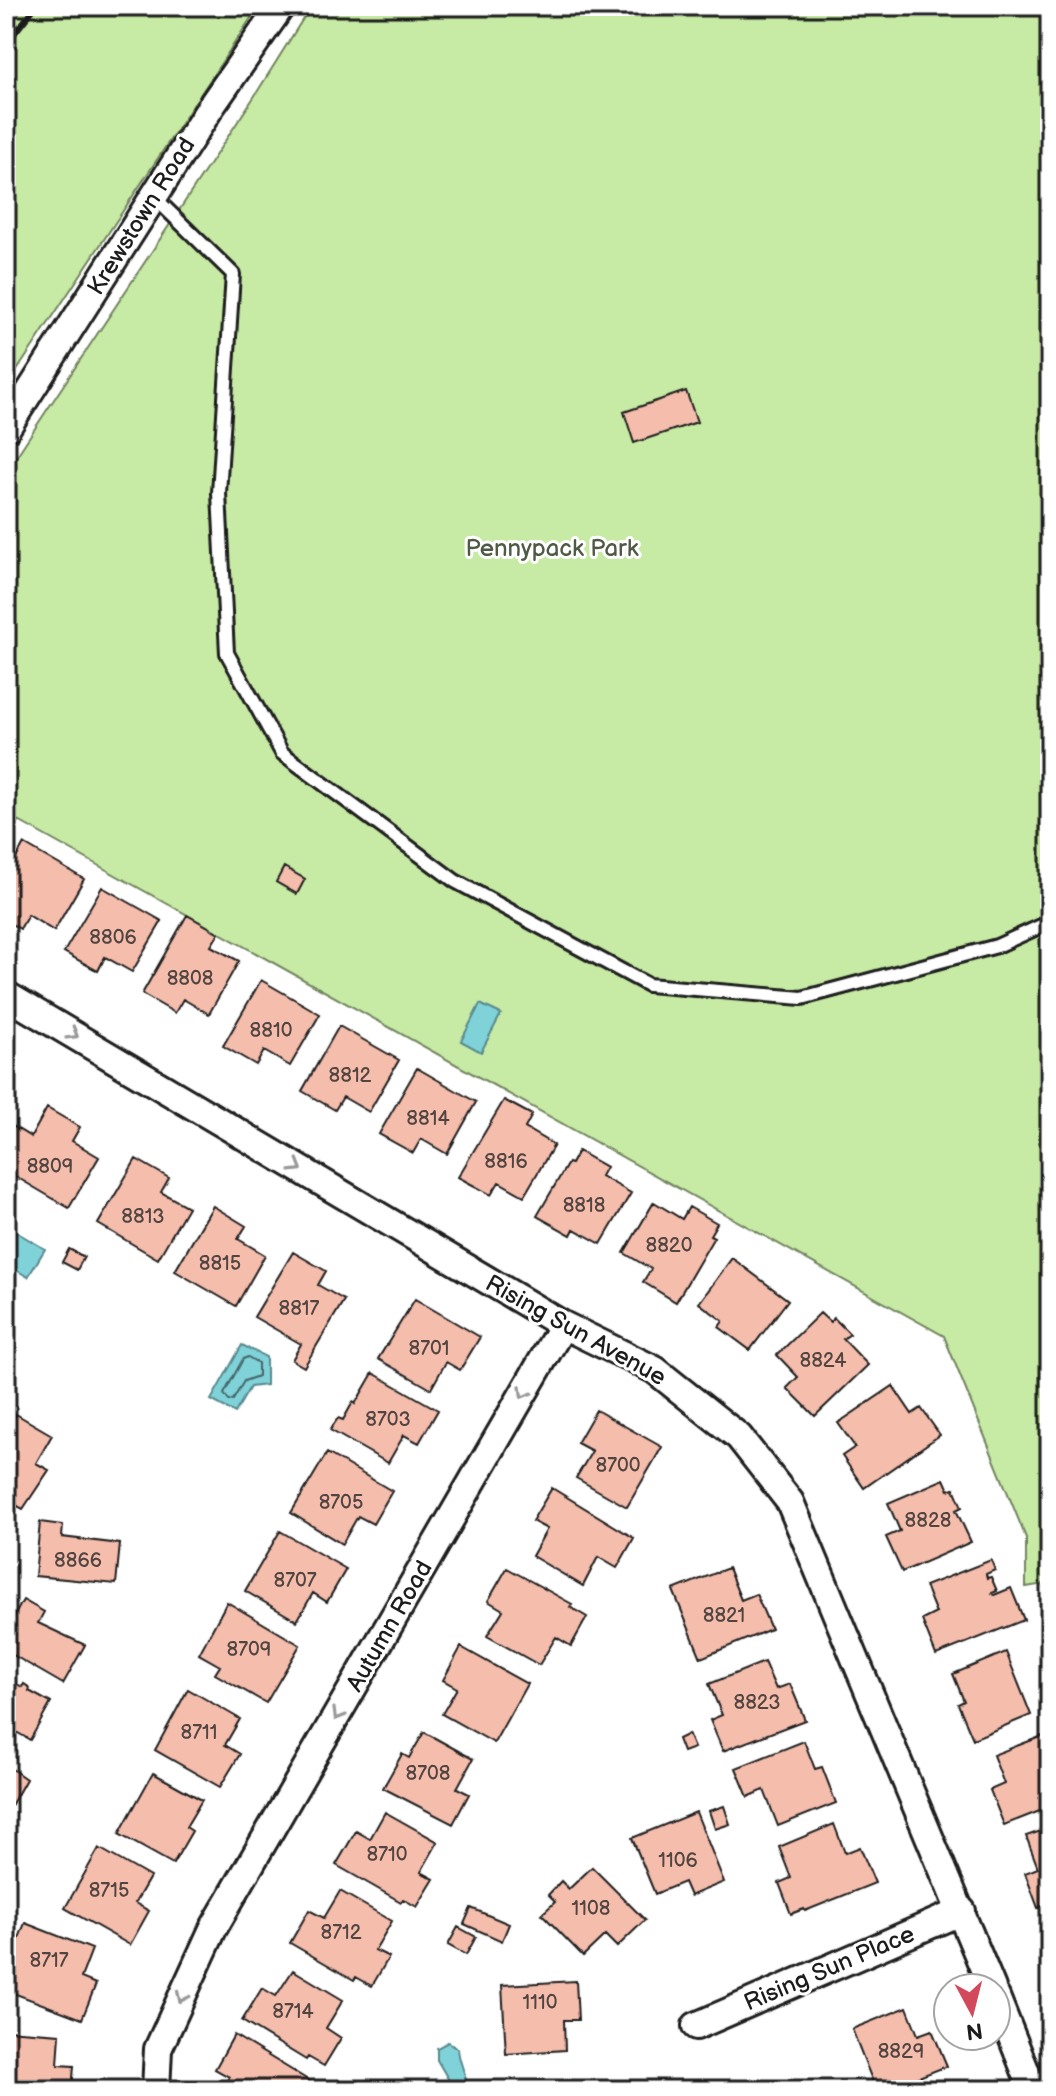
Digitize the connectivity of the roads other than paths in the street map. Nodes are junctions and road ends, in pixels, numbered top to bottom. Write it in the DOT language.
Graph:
graph roads {
  1 [pos="281,6"];
  2 [pos="154,197"];
  3 [pos="6,429"];
  4 [pos="1050,922"];
  5 [pos="6,995"];
  6 [pos="563,1325"];
  7 [pos="962,1911"];
  8 [pos="986,1972"];
  9 [pos="696,2026"];
  10 [pos="1012,2037"];
  11 [pos="156,2090"];
  12 [pos="1033,2090"];
  1 -- 2 [label="street, Krewstown Road"];
  2 -- 3 [label="street, Krewstown Road"];
  2 -- 4 [label="lane"];
  5 -- 6 [label="street, Rising Sun Avenue, one-way"];
  6 -- 7 [label="street, Rising Sun Avenue"];
  6 -- 11 [label="street, Autumn Road, one-way"];
  7 -- 8 [label="street, Rising Sun Avenue"];
  7 -- 9 [label="street, Rising Sun Place"];
  10 -- 12 [label="street"];
}
